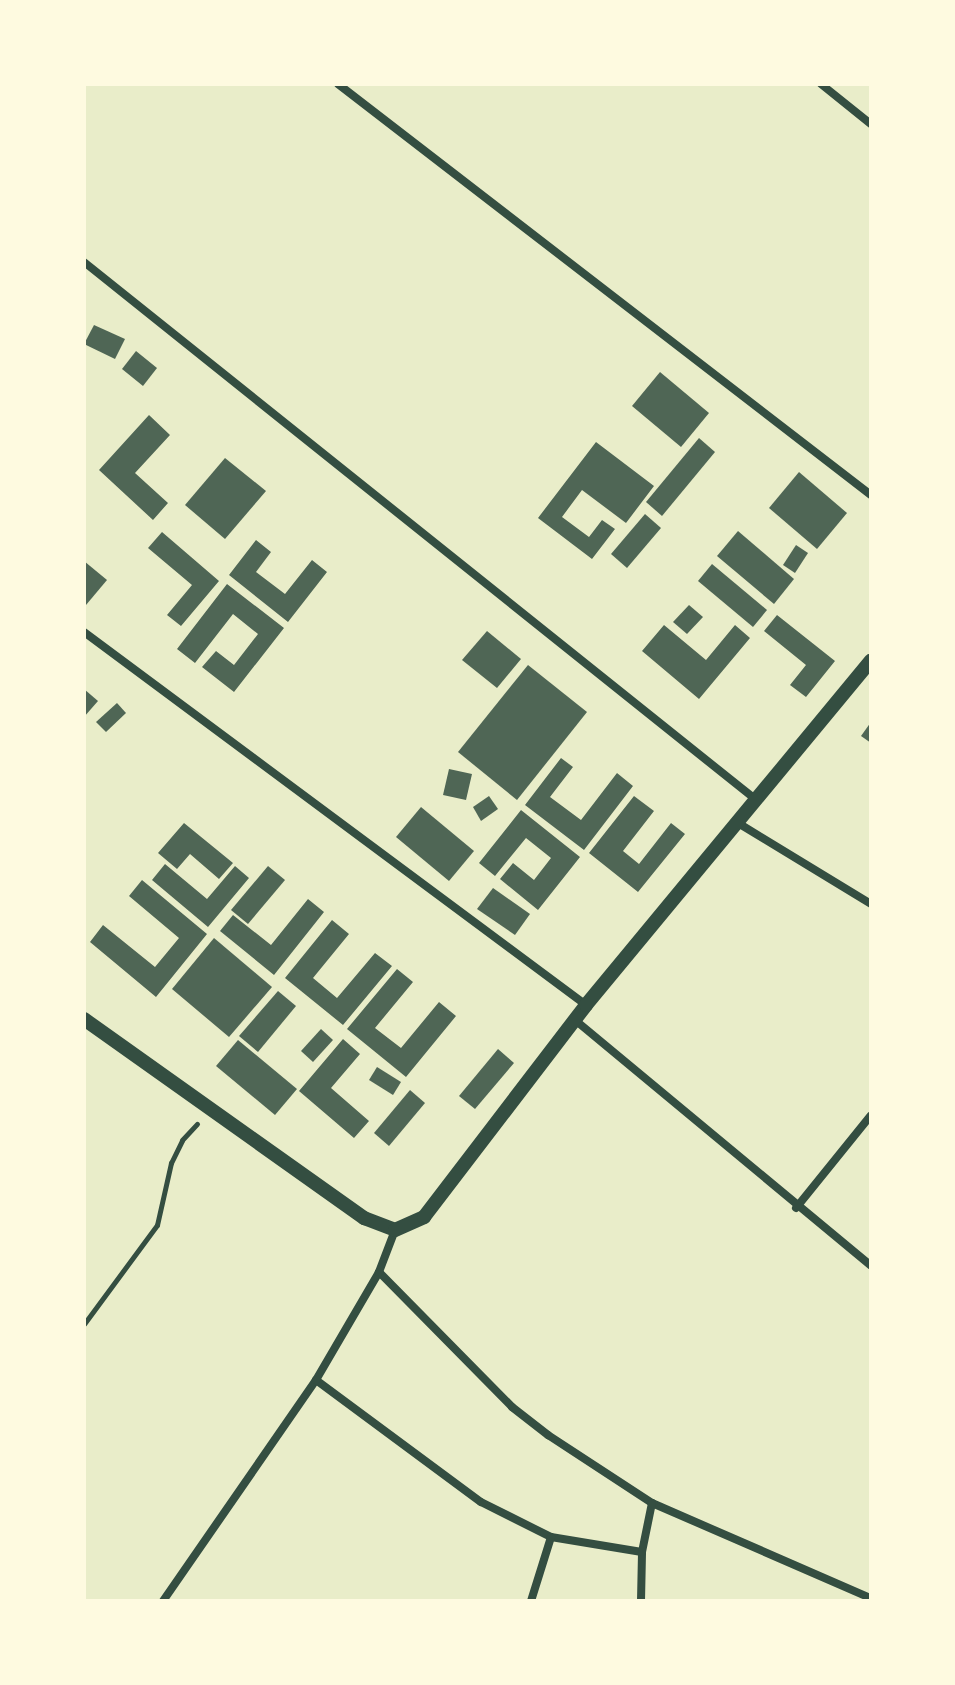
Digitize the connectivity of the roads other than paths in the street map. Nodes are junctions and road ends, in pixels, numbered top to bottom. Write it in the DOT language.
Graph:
graph roads {
  1 [pos="338,84"];
  2 [pos="821,84"];
  3 [pos="871,124"];
  4 [pos="84,262"];
  5 [pos="871,495"];
  6 [pos="84,632"];
  7 [pos="871,660"];
  8 [pos="755,799"];
  9 [pos="738,823"];
  10 [pos="871,904"];
  11 [pos="586,1005"];
  12 [pos="84,1019"];
  13 [pos="575,1020"];
  14 [pos="871,1115"];
  15 [pos="796,1208"];
  16 [pos="395,1230"];
  17 [pos="871,1266"];
  18 [pos="379,1272"];
  19 [pos="316,1380"];
  20 [pos="652,1503"];
  21 [pos="551,1537"];
  22 [pos="642,1552"];
  23 [pos="871,1598"];
  24 [pos="163,1601"];
  25 [pos="531,1601"];
  26 [pos="641,1601"];
  1 -- 5 [label="street"];
  2 -- 3 [label="street"];
  4 -- 8 [label="street"];
  6 -- 11 [label="street"];
  7 -- 8 [label="street"];
  8 -- 9 [label="street"];
  9 -- 10 [label="street"];
  9 -- 11 [label="street"];
  11 -- 13 [label="street"];
  12 -- 16 [label="street"];
  13 -- 15 [label="street"];
  13 -- 16 [label="street"];
  14 -- 15 [label="street"];
  15 -- 17 [label="street"];
  16 -- 18 [label="street"];
  18 -- 19 [label="street"];
  18 -- 20 [label="street"];
  19 -- 21 [label="street"];
  19 -- 24 [label="street"];
  20 -- 22 [label="street"];
  20 -- 23 [label="street"];
  21 -- 22 [label="street"];
  21 -- 25 [label="street"];
  22 -- 26 [label="street"];
}
